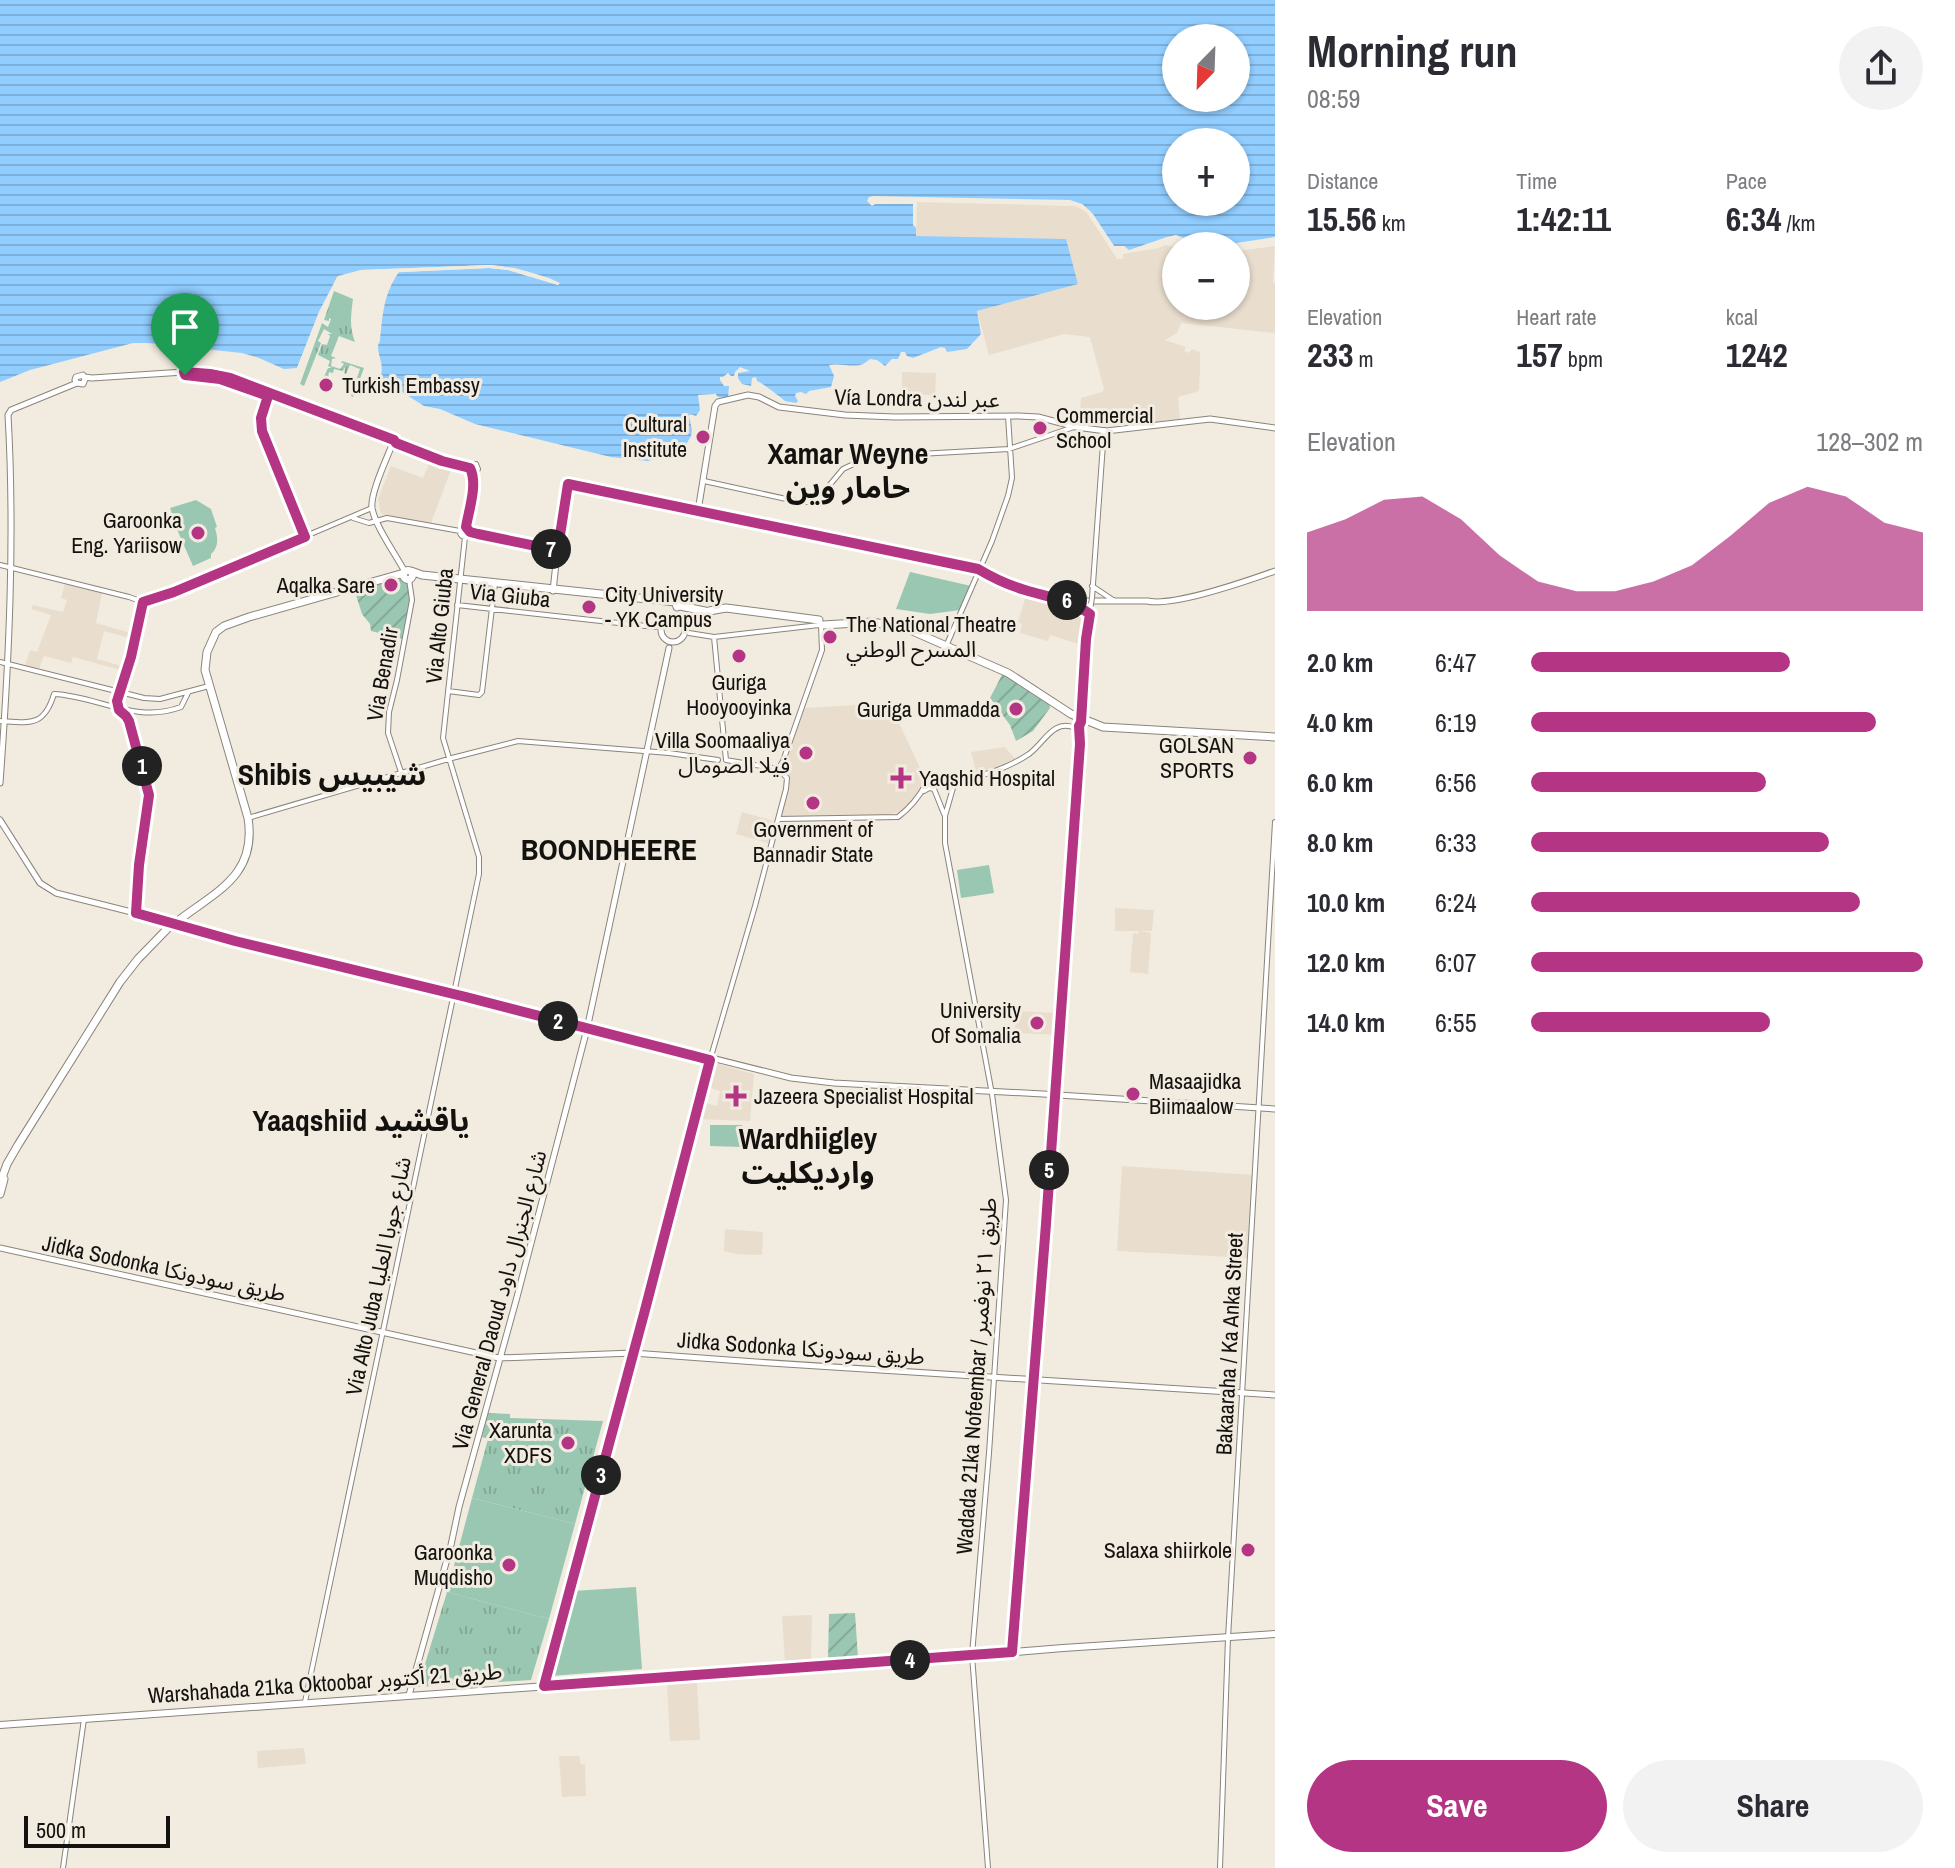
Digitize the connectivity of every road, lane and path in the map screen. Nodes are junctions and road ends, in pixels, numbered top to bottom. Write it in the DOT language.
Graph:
graph roads {
  1 [pos="269,394"];
  2 [pos="1008,416"];
  3 [pos="1076,427"];
  4 [pos="1275,427"];
  5 [pos="358,429"];
  6 [pos="1104,430"];
  7 [pos="395,442"];
  8 [pos="1009,449"];
  9 [pos="704,481"];
  10 [pos="376,495"];
  11 [pos="372,508"];
  12 [pos="698,511"];
  13 [pos="352,518"];
  14 [pos="378,521"];
  15 [pos="466,527"];
  16 [pos="460,531"];
  17 [pos="470,532"];
  18 [pos="305,537"];
  19 [pos="465,537"];
  20 [pos="557,550"];
  21 [pos="7,567"];
  22 [pos="980,570"];
  23 [pos="1275,571"];
  24 [pos="408,574"];
  25 [pos="460,580"];
  26 [pos="494,584"];
  27 [pos="1092,586"];
  28 [pos="553,590"];
  29 [pos="140,601"];
  30 [pos="1068,601"];
  31 [pos="1114,601"];
  32 [pos="457,605"];
  33 [pos="678,605"];
  34 [pos="491,608"];
  35 [pos="1090,614"];
  36 [pos="671,618"];
  37 [pos="680,620"];
  38 [pos="821,623"];
  39 [pos="659,628"];
  40 [pos="687,633"];
  41 [pos="714,637"];
  42 [pos="946,645"];
  43 [pos="671,646"];
  44 [pos="3,663"];
  45 [pos="209,686"];
  46 [pos="448,691"];
  47 [pos="119,693"];
  48 [pos="188,693"];
  49 [pos="119,710"];
  50 [pos="445,718"];
  51 [pos="1081,720"];
  52 [pos="1,722"];
  53 [pos="1275,736"];
  54 [pos="647,751"];
  55 [pos="449,758"];
  56 [pos="718,760"];
  57 [pos="778,769"];
  58 [pos="401,772"];
  59 [pos="955,781"];
  60 [pos="0,783"];
  61 [pos="922,792"];
  62 [pos="945,816"];
  63 [pos="248,818"];
  64 [pos="778,819"];
  65 [pos="0,822"];
  66 [pos="1275,822"];
  67 [pos="101,905"];
  68 [pos="136,913"];
  69 [pos="157,919"];
  70 [pos="176,923"];
  71 [pos="455,994"];
  72 [pos="587,1028"];
  73 [pos="710,1059"];
  74 [pos="738,1066"];
  75 [pos="854,1085"];
  76 [pos="991,1093"];
  77 [pos="1055,1096"];
  78 [pos="1259,1109"];
  79 [pos="1275,1109"];
  80 [pos="0,1183"];
  81 [pos="0,1194"];
  82 [pos="0,1247"];
  83 [pos="383,1332"];
  84 [pos="633,1351"];
  85 [pos="500,1357"];
  86 [pos="994,1375"];
  87 [pos="1034,1378"];
  88 [pos="1242,1391"];
  89 [pos="1275,1393"];
  90 [pos="1275,1634"];
  91 [pos="1228,1638"];
  92 [pos="1012,1652"];
  93 [pos="972,1655"];
  94 [pos="544,1686"];
  95 [pos="409,1695"];
  96 [pos="305,1702"];
  97 [pos="84,1719"];
  98 [pos="0,1725"];
  99 [pos="63,1868"];
  100 [pos="988,1868"];
  101 [pos="1220,1868"];
  1 -- 5 [label="main road"];
  1 -- 18 [label="street"];
  1 -- 21 [label="main road"];
  2 -- 3 [label="main road, Vía Londra عبر لندن"];
  2 -- 8 [label="street"];
  2 -- 9 [label="main road, Vía Londra عبر لندن"];
  3 -- 4 [label="main road"];
  3 -- 6 [label="main road"];
  3 -- 8 [label="street"];
  4 -- 6 [label="main road"];
  5 -- 7 [label="main road"];
  5 -- 7 [label="main road"];
  6 -- 27 [label="street"];
  7 -- 10 [label="main road"];
  7 -- 15 [label="street"];
  8 -- 9 [label="street"];
  8 -- 22 [label="street"];
  9 -- 12 [label="main road"];
  10 -- 11 [label="main road"];
  10 -- 14 [label="main road"];
  11 -- 13 [label="street"];
  11 -- 14 [label="main road"];
  12 -- 20 [label="main road"];
  12 -- 22 [label="main road"];
  13 -- 14 [label="street"];
  13 -- 18 [label="street"];
  14 -- 16 [label="street"];
  14 -- 24 [label="main road"];
  15 -- 16 [label="street"];
  15 -- 17 [label="street"];
  16 -- 19 [label="street"];
  17 -- 19 [label="street"];
  17 -- 20 [label="street"];
  18 -- 29 [label="street"];
  19 -- 25 [label="street, Via Alto Giuba"];
  20 -- 28 [label="main road"];
  21 -- 29 [label="street"];
  21 -- 44 [label="main road"];
  22 -- 30 [label="main road"];
  22 -- 42 [label="street"];
  23 -- 31 [label="main road"];
  24 -- 25 [label="highway"];
  24 -- 45 [label="highway"];
  24 -- 58 [label="street, Via Benadir"];
  25 -- 26 [label="highway"];
  25 -- 32 [label="street, Via Alto Giuba"];
  26 -- 28 [label="highway"];
  26 -- 34 [label="street"];
  27 -- 31 [label="street"];
  27 -- 35 [label="street, bridge"];
  28 -- 33 [label="highway"];
  29 -- 47 [label="street"];
  30 -- 31 [label="main road"];
  30 -- 35 [label="street"];
  32 -- 34 [label="street, Via Giuba"];
  32 -- 46 [label="street, Via Alto Giuba"];
  33 -- 36 [label="main road"];
  33 -- 37 [label="main road"];
  33 -- 38 [label="highway"];
  34 -- 39 [label="street, Via Giuba"];
  34 -- 46 [label="street"];
  35 -- 51 [label="street"];
  36 -- 37 [label="main road"];
  36 -- 39 [label="main road"];
  37 -- 40 [label="main road"];
  38 -- 41 [label="street"];
  38 -- 42 [label="highway"];
  38 -- 57 [label="street"];
  39 -- 43 [label="main road"];
  40 -- 41 [label="street"];
  40 -- 43 [label="main road"];
  41 -- 57 [label="street"];
  42 -- 51 [label="highway"];
  43 -- 54 [label="main road, Via General Daoud شارع الجنرال داود"];
  44 -- 47 [label="street"];
  44 -- 52 [label="main road"];
  45 -- 48 [label="street"];
  45 -- 63 [label="highway"];
  46 -- 50 [label="street, Via Alto Giuba"];
  47 -- 48 [label="street"];
  47 -- 49 [label="street"];
  48 -- 49 [label="street"];
  49 -- 52 [label="street"];
  49 -- 68 [label="street"];
  50 -- 55 [label="street, Via Alto Juba شارع جوبا العليا"];
  51 -- 53 [label="highway"];
  51 -- 59 [label="street"];
  51 -- 77 [label="street"];
  52 -- 60 [label="main road"];
  54 -- 55 [label="street"];
  54 -- 56 [label="street"];
  54 -- 72 [label="main road, Via General Daoud شارع الجنرال داود"];
  55 -- 58 [label="street"];
  55 -- 71 [label="street, Via Alto Juba شارع جوبا العليا"];
  57 -- 64 [label="street"];
  58 -- 63 [label="street"];
  59 -- 61 [label="street"];
  59 -- 62 [label="street, Wadada 21ka Nofeembar / طريق ٢١ نوفمبر"];
  61 -- 62 [label="street"];
  61 -- 64 [label="street"];
  62 -- 76 [label="street, Wadada 21ka Nofeembar / طريق ٢١ نوفمبر"];
  63 -- 70 [label="highway"];
  64 -- 73 [label="street"];
  65 -- 67 [label="main road"];
  66 -- 78 [label="street, Bakaaraha / Ka Anka Street"];
  67 -- 68 [label="main road"];
  67 -- 69 [label="main road"];
  68 -- 69 [label="main road"];
  69 -- 70 [label="main road"];
  70 -- 71 [label="main road"];
  70 -- 80 [label="highway"];
  70 -- 81 [label="highway"];
  71 -- 72 [label="main road"];
  71 -- 83 [label="street, Via Alto Juba شارع جوبا العليا"];
  72 -- 73 [label="main road"];
  72 -- 85 [label="main road, Via General Daoud شارع الجنرال داود"];
  73 -- 74 [label="main road"];
  73 -- 84 [label="street"];
  74 -- 75 [label="main road"];
  74 -- 75 [label="main road"];
  75 -- 76 [label="main road"];
  75 -- 76 [label="main road"];
  76 -- 77 [label="main road"];
  76 -- 86 [label="street, Wadada 21ka Nofeembar / طريق ٢١ نوفمبر"];
  77 -- 78 [label="main road"];
  77 -- 87 [label="street"];
  78 -- 79 [label="main road"];
  78 -- 88 [label="street, Bakaaraha / Ka Anka Street"];
  82 -- 83 [label="main road, Jidka Sodonka طريق سودونكا"];
  83 -- 85 [label="main road, Jidka Sodonka طريق سودونكا"];
  83 -- 96 [label="street, Via Alto Juba شارع جوبا العليا"];
  84 -- 85 [label="main road, Jidka Sodonka طريق سودونكا"];
  84 -- 86 [label="main road, Jidka Sodonka طريق سودونكا"];
  84 -- 94 [label="street"];
  85 -- 95 [label="main road, Via General Daoud شارع الجنرال داود"];
  86 -- 87 [label="main road, Jidka Sodonka طريق سودونكا"];
  86 -- 93 [label="street, Wadada 21ka Nofeembar / طريق ٢١ نوفمبر"];
  87 -- 88 [label="main road, Jidka Sodonka طريق سودونكا"];
  87 -- 92 [label="street"];
  88 -- 89 [label="main road, Jidka Sodonka طريق سودونكا"];
  88 -- 91 [label="street, Bakaaraha / Ka Anka Street"];
  90 -- 91 [label="main road, Warshahada 21ka Oktoobar طريق 21 أكتوبر"];
  91 -- 92 [label="main road, Warshahada 21ka Oktoobar طريق 21 أكتوبر"];
  91 -- 101 [label="street, Bakaaraha / Ka Anka Street"];
  92 -- 93 [label="main road, Warshahada 21ka Oktoobar طريق 21 أكتوبر"];
  93 -- 94 [label="main road, Warshahada 21ka Oktoobar طريق 21 أكتوبر"];
  93 -- 100 [label="street, Wadada 21ka Nofeembar / طريق ٢١ نوفمبر"];
  94 -- 95 [label="main road, Warshahada 21ka Oktoobar طريق 21 أكتوبر"];
  95 -- 96 [label="main road, Warshahada 21ka Oktoobar طريق 21 أكتوبر"];
  96 -- 97 [label="main road, Warshahada 21ka Oktoobar طريق 21 أكتوبر"];
  97 -- 98 [label="main road, Warshahada 21ka Oktoobar طريق 21 أكتوبر"];
  97 -- 99 [label="street"];
}
